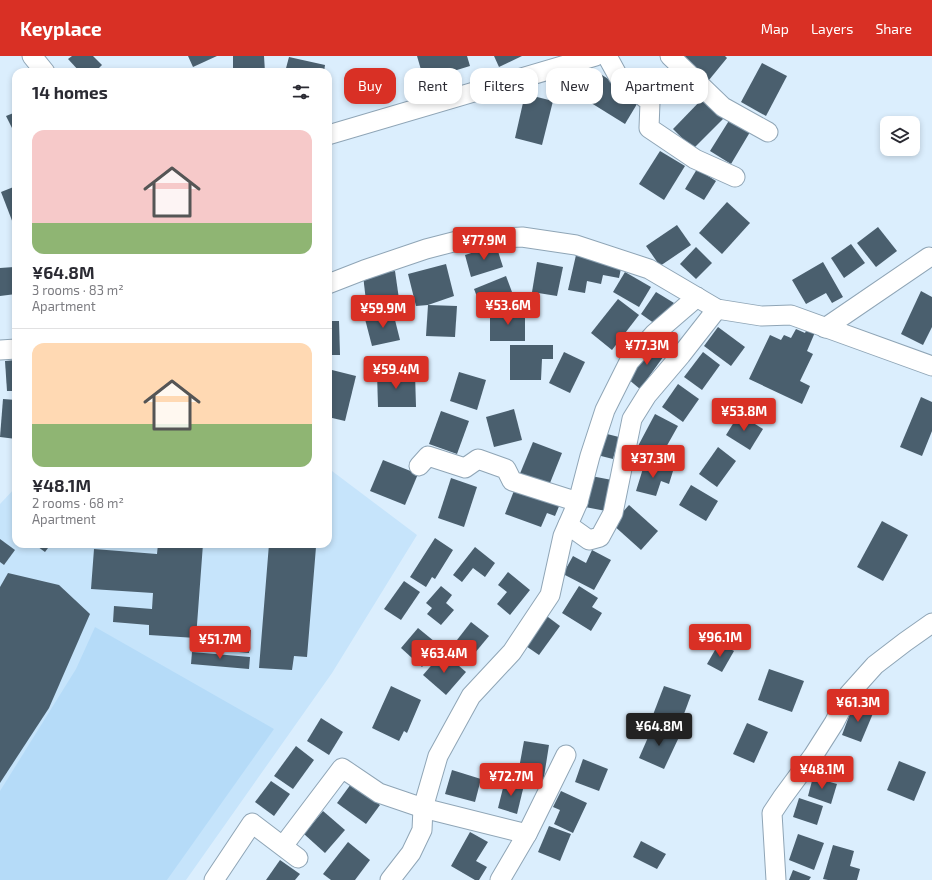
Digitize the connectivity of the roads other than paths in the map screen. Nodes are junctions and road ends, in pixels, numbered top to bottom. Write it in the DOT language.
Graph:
graph roads {
  1 [pos="32,56"];
  2 [pos="596,56"];
  3 [pos="607,56"];
  4 [pos="670,56"];
  5 [pos="42,68"];
  6 [pos="768,132"];
  7 [pos="332,134"];
  8 [pos="735,177"];
  9 [pos="929,257"];
  10 [pos="332,282"];
  11 [pos="697,297"];
  12 [pos="717,309"];
  13 [pos="825,328"];
  14 [pos="12,349"];
  15 [pos="0,350"];
  16 [pos="932,366"];
  17 [pos="419,466"];
  18 [pos="578,502"];
  19 [pos="568,525"];
  20 [pos="932,623"];
  21 [pos="566,755"];
  22 [pos="423,808"];
  23 [pos="527,834"];
  24 [pos="283,846"];
  25 [pos="298,858"];
  26 [pos="214,880"];
  27 [pos="390,880"];
  28 [pos="500,880"];
  29 [pos="776,880"];
  1 -- 5 [label="street"];
  2 -- 7 [label="street"];
  3 -- 8 [label="street"];
  4 -- 6 [label="street"];
  9 -- 13 [label="street"];
  10 -- 11 [label="street"];
  11 -- 12 [label="street"];
  11 -- 18 [label="street"];
  12 -- 13 [label="street"];
  12 -- 19 [label="street"];
  13 -- 16 [label="street"];
  14 -- 15 [label="street"];
  17 -- 18 [label="street"];
  18 -- 19 [label="street"];
  19 -- 22 [label="street"];
  20 -- 29 [label="street"];
  21 -- 23 [label="street"];
  22 -- 23 [label="street"];
  22 -- 24 [label="street"];
  22 -- 27 [label="street"];
  23 -- 28 [label="street"];
  24 -- 25 [label="street"];
  24 -- 26 [label="street"];
}
